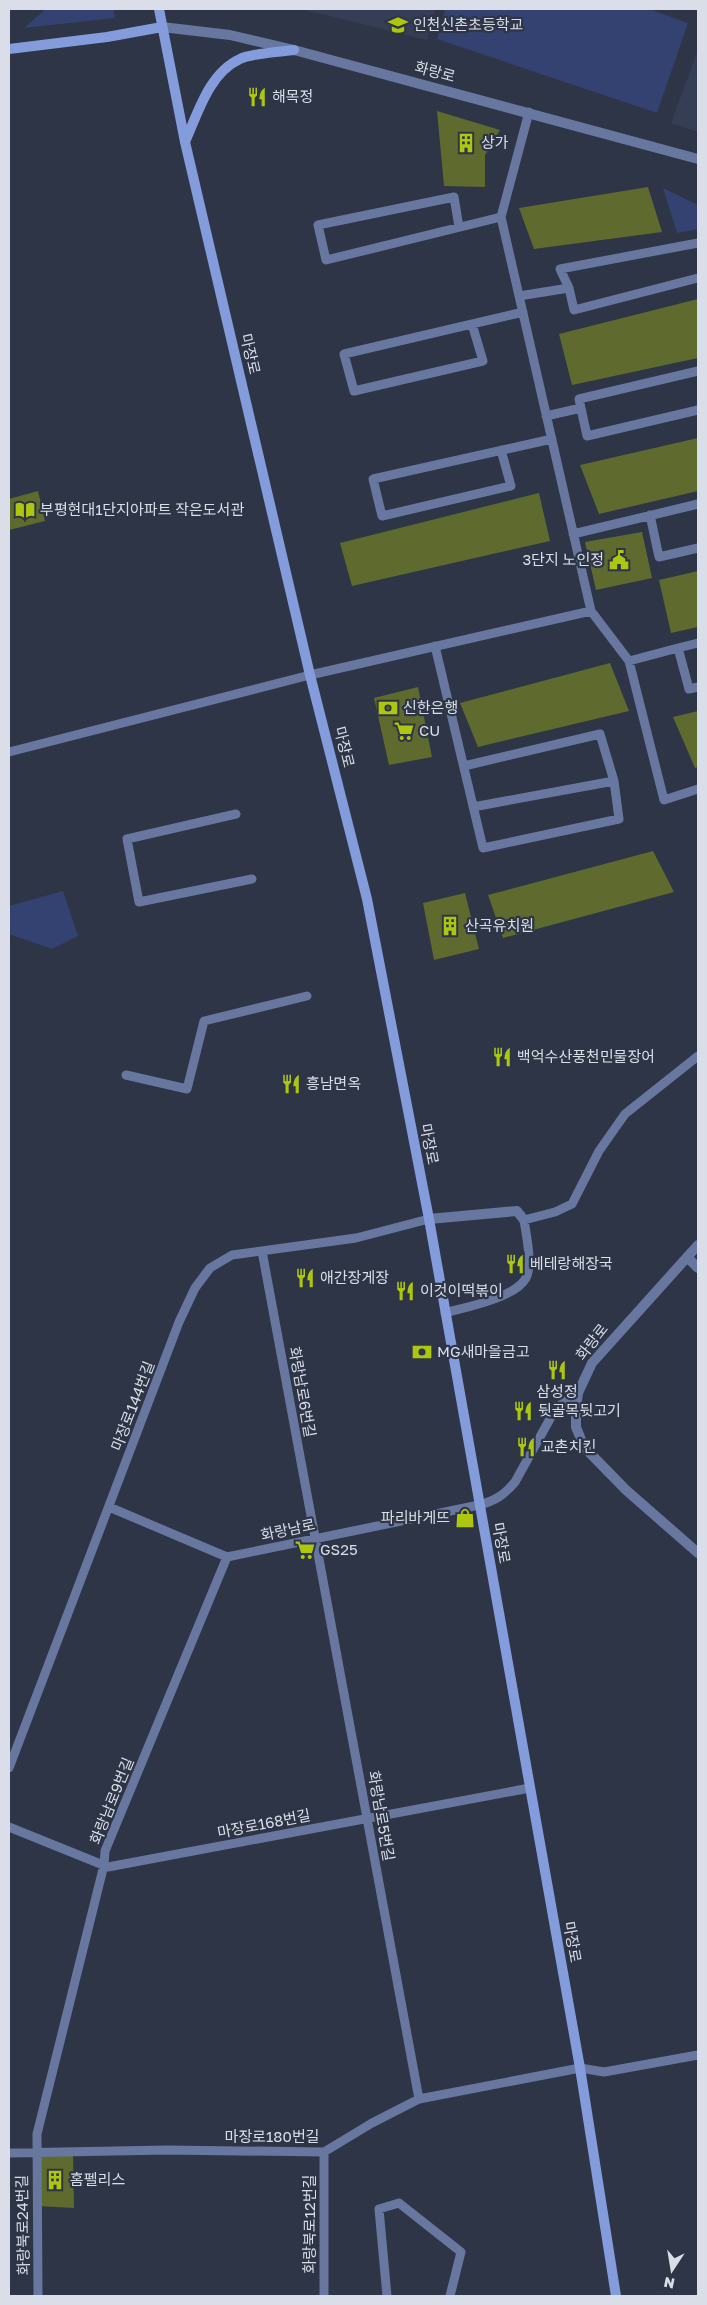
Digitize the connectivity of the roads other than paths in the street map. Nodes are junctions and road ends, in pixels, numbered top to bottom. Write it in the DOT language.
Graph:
graph roads {
  1 [pos="159,9"];
  2 [pos="162,27"];
  3 [pos="9,49"];
  4 [pos="294,50"];
  5 [pos="529,112"];
  6 [pos="185,142"];
  7 [pos="698,158"];
  8 [pos="501,217"];
  9 [pos="460,227"];
  10 [pos="698,243"];
  11 [pos="698,278"];
  12 [pos="569,288"];
  13 [pos="519,296"];
  14 [pos="522,312"];
  15 [pos="472,324"];
  16 [pos="698,371"];
  17 [pos="581,408"];
  18 [pos="698,410"];
  19 [pos="546,416"];
  20 [pos="552,439"];
  21 [pos="501,450"];
  22 [pos="698,504"];
  23 [pos="650,516"];
  24 [pos="573,534"];
  25 [pos="698,548"];
  26 [pos="591,611"];
  27 [pos="698,643"];
  28 [pos="435,646"];
  29 [pos="678,648"];
  30 [pos="629,661"];
  31 [pos="310,675"];
  32 [pos="698,687"];
  33 [pos="9,752"];
  34 [pos="464,766"];
  35 [pos="614,781"];
  36 [pos="698,789"];
  37 [pos="473,807"];
  38 [pos="236,814"];
  39 [pos="252,879"];
  40 [pos="307,996"];
  41 [pos="698,1056"];
  42 [pos="126,1075"];
  43 [pos="428,1219"];
  44 [pos="524,1220"];
  45 [pos="698,1246"];
  46 [pos="262,1251"];
  47 [pos="687,1258"];
  48 [pos="698,1268"];
  49 [pos="445,1313"];
  50 [pos="578,1393"];
  51 [pos="479,1505"];
  52 [pos="109,1507"];
  53 [pos="316,1539"];
  54 [pos="698,1553"];
  55 [pos="227,1557"];
  56 [pos="9,1768"];
  57 [pos="530,1788"];
  58 [pos="367,1818"];
  59 [pos="9,1827"];
  60 [pos="104,1865"];
  61 [pos="698,2055"];
  62 [pos="580,2068"];
  63 [pos="419,2099"];
  64 [pos="324,2152"];
  65 [pos="9,2153"];
  66 [pos="36,2153"];
  67 [pos="38,2296"];
  68 [pos="324,2296"];
  69 [pos="387,2296"];
  70 [pos="450,2296"];
  71 [pos="616,2296"];
  1 -- 2 [label="main road, 마장로"];
  2 -- 3 [label="main road"];
  2 -- 4 [label="street, 화랑로"];
  2 -- 6 [label="main road, 마장로"];
  4 -- 5 [label="street, 화랑로"];
  4 -- 6 [label="main road"];
  5 -- 7 [label="street, 화랑로"];
  5 -- 8 [label="lane"];
  6 -- 31 [label="main road, 마장로"];
  8 -- 9 [label="lane"];
  8 -- 13 [label="lane"];
  9 -- 9 [label="lane"];
  10 -- 12 [label="lane"];
  11 -- 12 [label="lane"];
  12 -- 13 [label="lane"];
  13 -- 14 [label="lane"];
  14 -- 15 [label="lane"];
  14 -- 19 [label="lane"];
  15 -- 15 [label="lane"];
  16 -- 17 [label="lane"];
  17 -- 18 [label="lane"];
  17 -- 19 [label="lane"];
  19 -- 20 [label="lane"];
  20 -- 21 [label="lane"];
  20 -- 24 [label="lane"];
  21 -- 21 [label="lane"];
  22 -- 23 [label="lane"];
  23 -- 24 [label="lane"];
  23 -- 25 [label="lane"];
  24 -- 26 [label="lane"];
  26 -- 28 [label="lane"];
  26 -- 30 [label="lane"];
  27 -- 29 [label="lane"];
  28 -- 31 [label="lane"];
  28 -- 34 [label="lane"];
  29 -- 30 [label="lane"];
  29 -- 32 [label="lane"];
  30 -- 36 [label="lane"];
  31 -- 33 [label="lane"];
  31 -- 43 [label="main road, 마장로"];
  34 -- 35 [label="lane"];
  34 -- 37 [label="lane"];
  35 -- 37 [label="lane"];
  35 -- 37 [label="lane"];
  38 -- 39 [label="lane"];
  40 -- 42 [label="lane"];
  41 -- 44 [label="lane"];
  43 -- 44 [label="street"];
  43 -- 46 [label="lane, 마장로144번길"];
  43 -- 49 [label="main road, 마장로"];
  44 -- 49 [label="lane"];
  45 -- 47 [label="street, 화랑로"];
  46 -- 52 [label="lane, 마장로144번길"];
  46 -- 53 [label="lane, 화랑남로6번길"];
  47 -- 48 [label="street"];
  47 -- 50 [label="street, 화랑로"];
  49 -- 51 [label="main road, 마장로"];
  50 -- 51 [label="lane, 화랑남로"];
  50 -- 54 [label="street, 화랑로"];
  51 -- 53 [label="lane, 화랑남로"];
  51 -- 57 [label="main road, 마장로"];
  52 -- 55 [label="lane"];
  52 -- 56 [label="lane, 마장로144번길"];
  53 -- 55 [label="lane, 화랑남로"];
  53 -- 58 [label="lane, 화랑남로5번길"];
  55 -- 60 [label="lane, 화랑남로9번길"];
  57 -- 58 [label="lane, 마장로168번길"];
  57 -- 62 [label="main road, 마장로"];
  58 -- 60 [label="lane, 마장로168번길"];
  58 -- 63 [label="lane, 화랑남로5번길"];
  59 -- 60 [label="lane, 마장로168번길"];
  60 -- 66 [label="lane, 화랑남로9번길"];
  61 -- 62 [label="lane, 마장로180번길"];
  62 -- 63 [label="lane, 마장로180번길"];
  62 -- 71 [label="main road, 마장로"];
  63 -- 64 [label="lane, 마장로180번길"];
  64 -- 66 [label="lane, 마장로180번길"];
  64 -- 68 [label="lane, 화랑북로12번길"];
  65 -- 66 [label="lane, 마장로180번길"];
  66 -- 67 [label="lane, 화랑북로24번길"];
  69 -- 70 [label="lane"];
}
